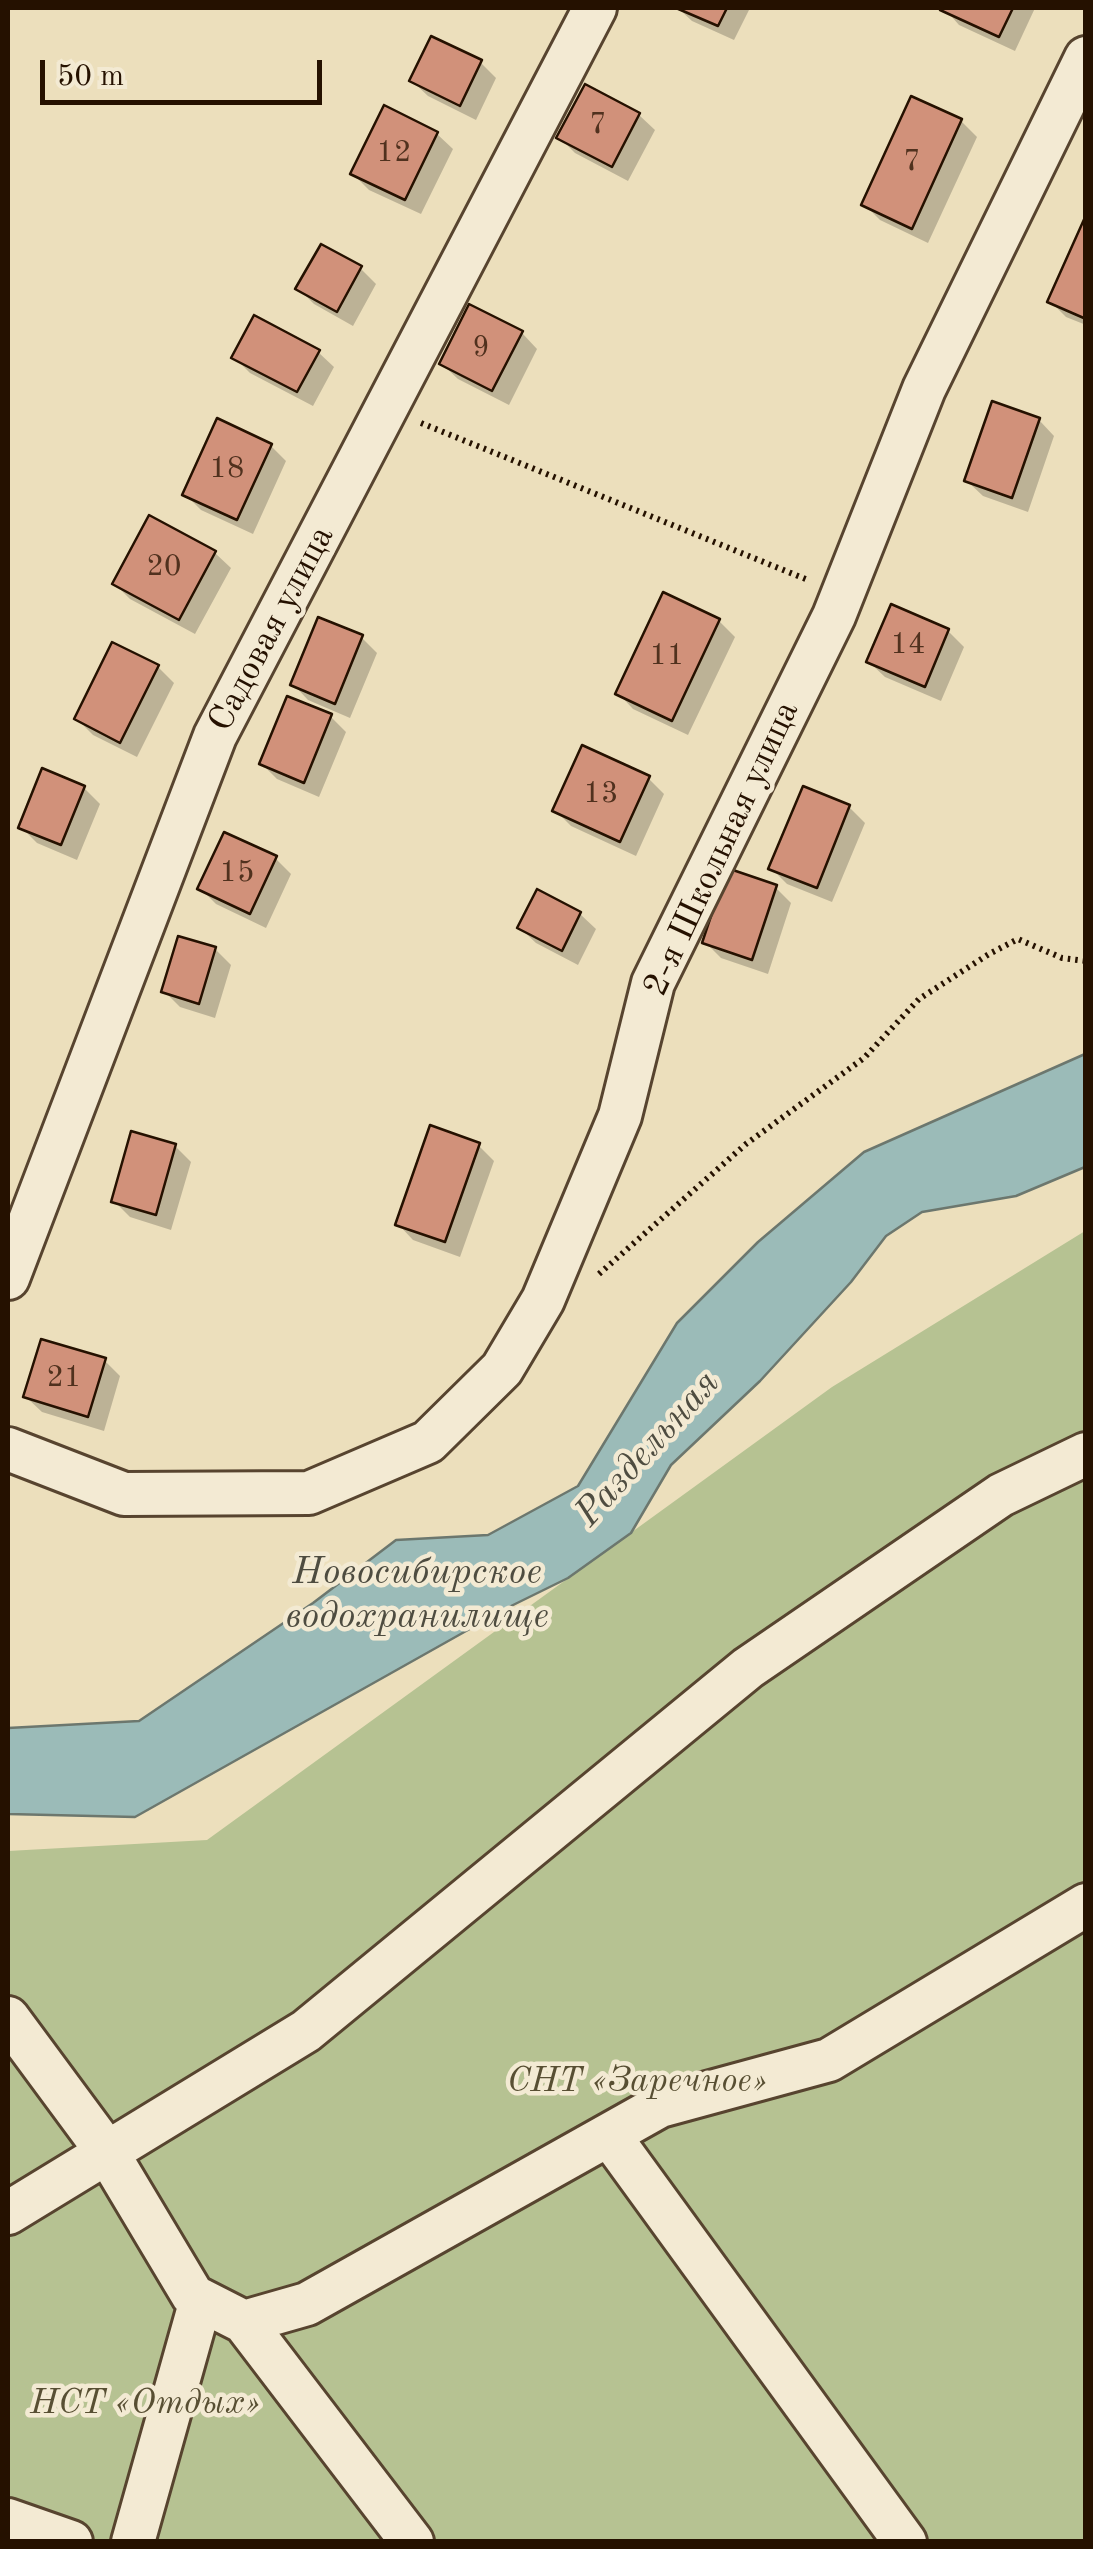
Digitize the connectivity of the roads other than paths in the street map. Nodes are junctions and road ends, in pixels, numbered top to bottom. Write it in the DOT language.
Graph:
graph roads {
  1 [pos="594,8"];
  2 [pos="1086,58"];
  3 [pos="8,1277"];
  4 [pos="8,1450"];
  5 [pos="1086,1454"];
  6 [pos="1086,1905"];
  7 [pos="8,2018"];
  8 [pos="609,2135"];
  9 [pos="107,2152"];
  10 [pos="8,2213"];
  11 [pos="202,2300"];
  12 [pos="244,2322"];
  13 [pos="8,2520"];
  14 [pos="133,2541"];
  15 [pos="71,2542"];
  16 [pos="412,2542"];
  17 [pos="905,2542"];
  1 -- 3 [label="street, Садовая улица"];
  2 -- 4 [label="street, 2-я Школьная улица"];
  5 -- 9 [label="street"];
  6 -- 8 [label="street"];
  7 -- 9 [label="street"];
  8 -- 12 [label="street"];
  8 -- 17 [label="street"];
  9 -- 10 [label="street"];
  9 -- 11 [label="street"];
  11 -- 12 [label="street"];
  11 -- 14 [label="street"];
  12 -- 16 [label="street"];
  13 -- 15 [label="street"];
}
